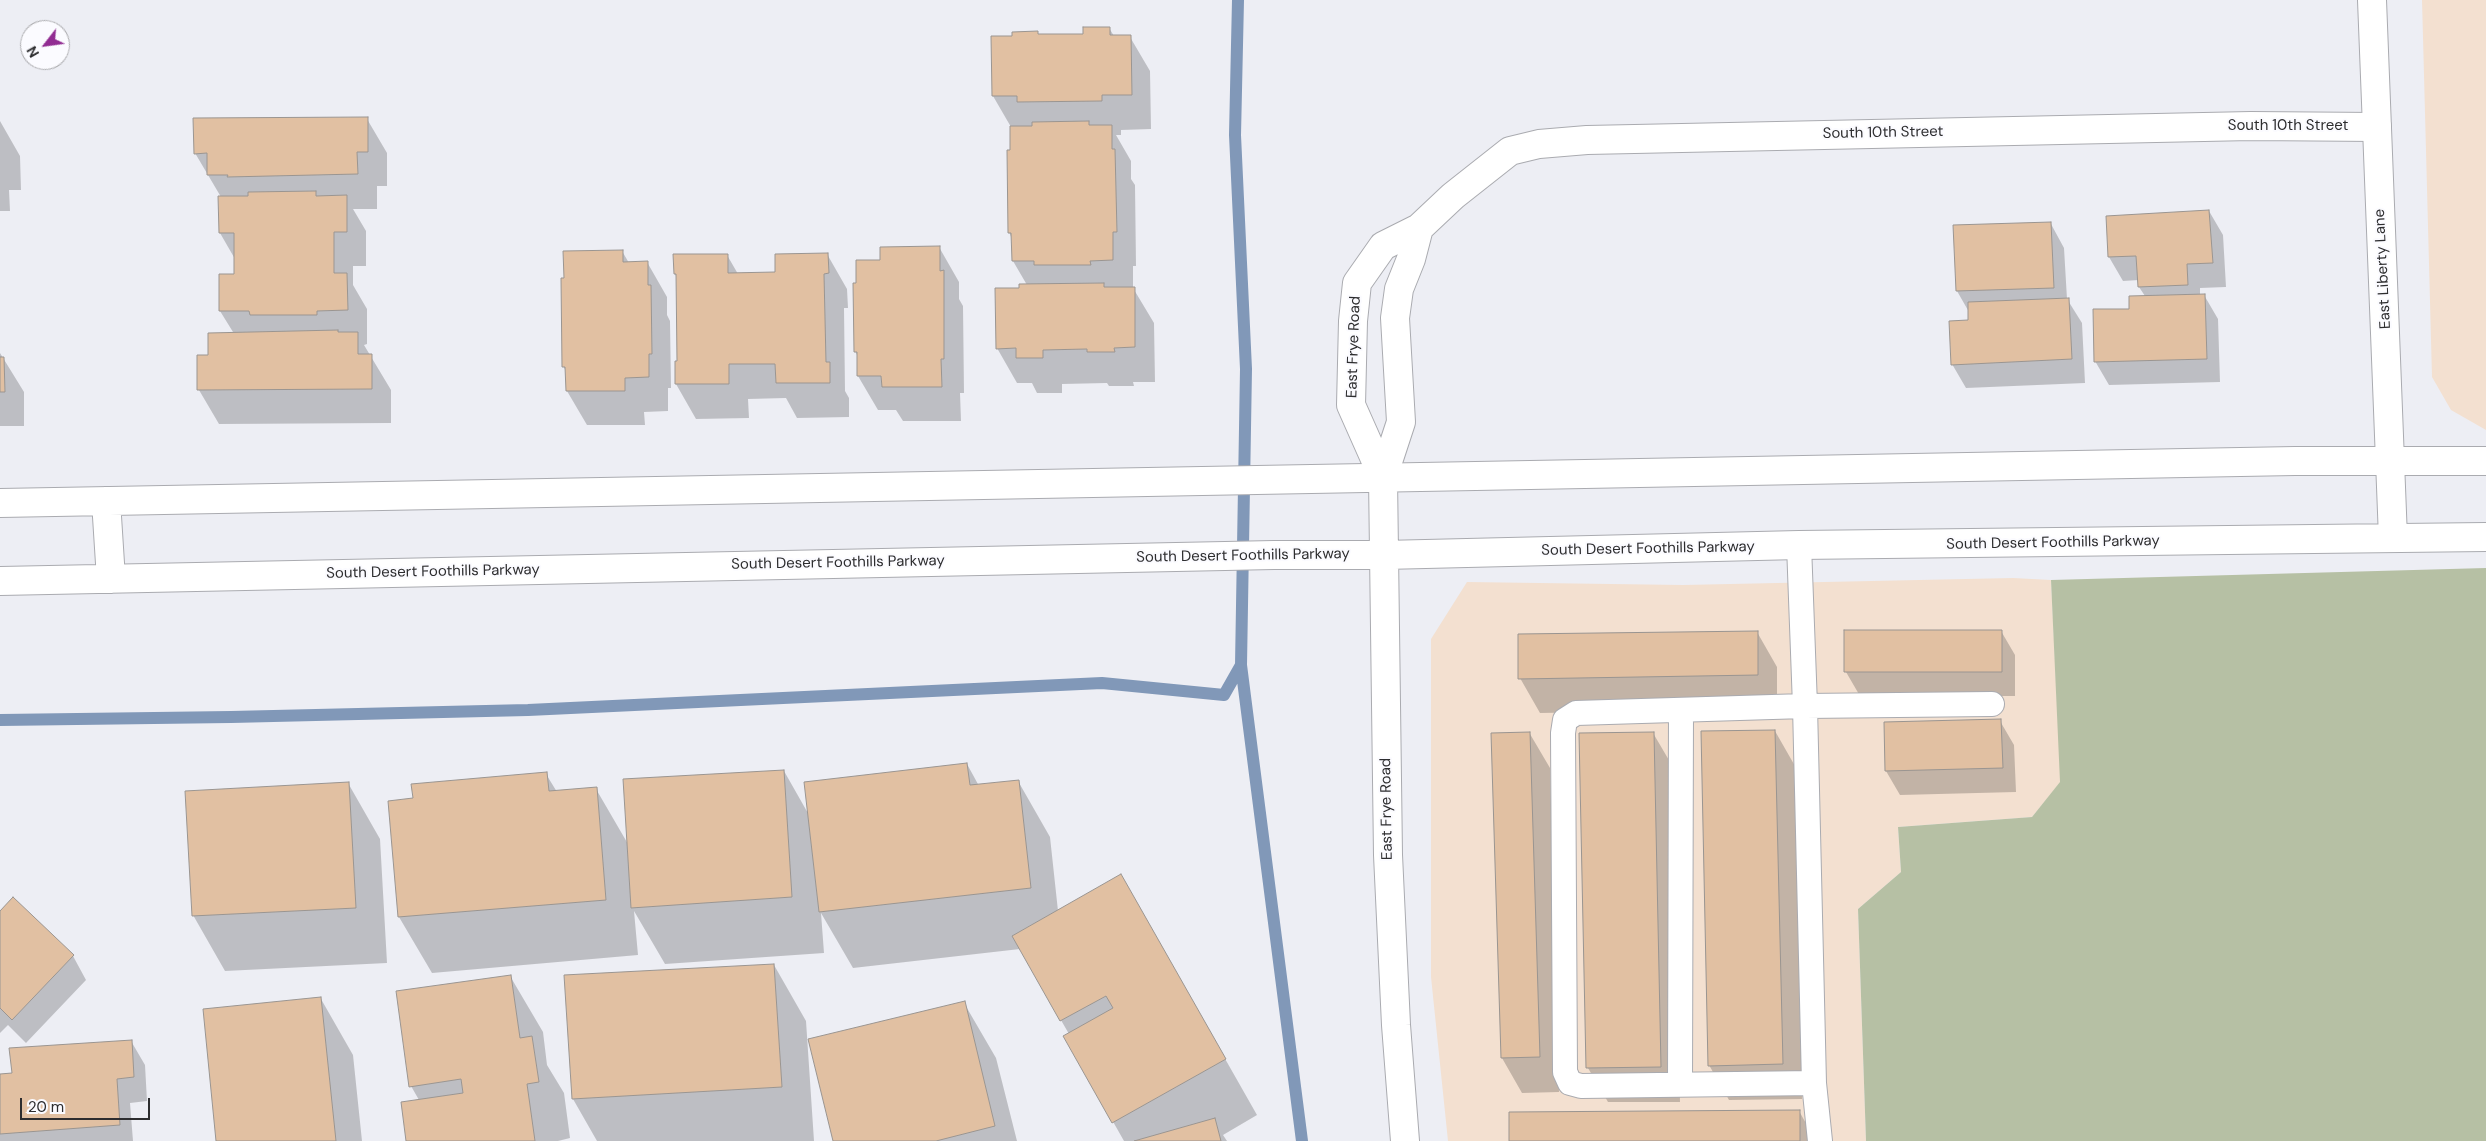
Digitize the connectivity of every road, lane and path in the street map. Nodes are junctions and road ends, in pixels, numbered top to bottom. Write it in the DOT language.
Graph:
graph roads {
  1 [pos="2372,0"];
  2 [pos="2376,127"];
  3 [pos="1419,228"];
  4 [pos="1395,318"];
  5 [pos="1353,321"];
  6 [pos="2486,461"];
  7 [pos="2391,462"];
  8 [pos="1383,477"];
  9 [pos="106,501"];
  10 [pos="0,503"];
  11 [pos="2486,536"];
  12 [pos="2393,538"];
  13 [pos="1799,545"];
  14 [pos="1384,555"];
  15 [pos="112,579"];
  16 [pos="0,581"];
  17 [pos="1992,704"];
  18 [pos="1805,706"];
  19 [pos="1681,710"];
  20 [pos="1814,1083"];
  21 [pos="1680,1084"];
  22 [pos="1405,1141"];
  23 [pos="1820,1141"];
  1 -- 2 [label="street, East Liberty Lane"];
  2 -- 3 [label="street, South 10th Street"];
  2 -- 7 [label="street, East Liberty Lane"];
  3 -- 4 [label="street, East Frye Road"];
  3 -- 5 [label="street, East Frye Road"];
  4 -- 5 [label="street"];
  4 -- 8 [label="street, East Frye Road"];
  5 -- 8 [label="street, East Frye Road"];
  6 -- 7 [label="street"];
  7 -- 8 [label="street"];
  7 -- 12 [label="street, East Liberty Lane"];
  8 -- 9 [label="street"];
  8 -- 14 [label="street, East Frye Road"];
  9 -- 10 [label="street"];
  9 -- 15 [label="street"];
  11 -- 12 [label="street, South Desert Foothills Parkway"];
  12 -- 13 [label="street, South Desert Foothills Parkway"];
  13 -- 14 [label="street, South Desert Foothills Parkway"];
  13 -- 18 [label="lane"];
  14 -- 15 [label="street, South Desert Foothills Parkway"];
  14 -- 22 [label="street, East Frye Road"];
  15 -- 16 [label="street, South Desert Foothills Parkway"];
  17 -- 18 [label="lane"];
  18 -- 19 [label="lane"];
  18 -- 20 [label="lane"];
  19 -- 21 [label="lane"];
  19 -- 21 [label="lane"];
  20 -- 21 [label="lane"];
  20 -- 23 [label="lane"];
}
